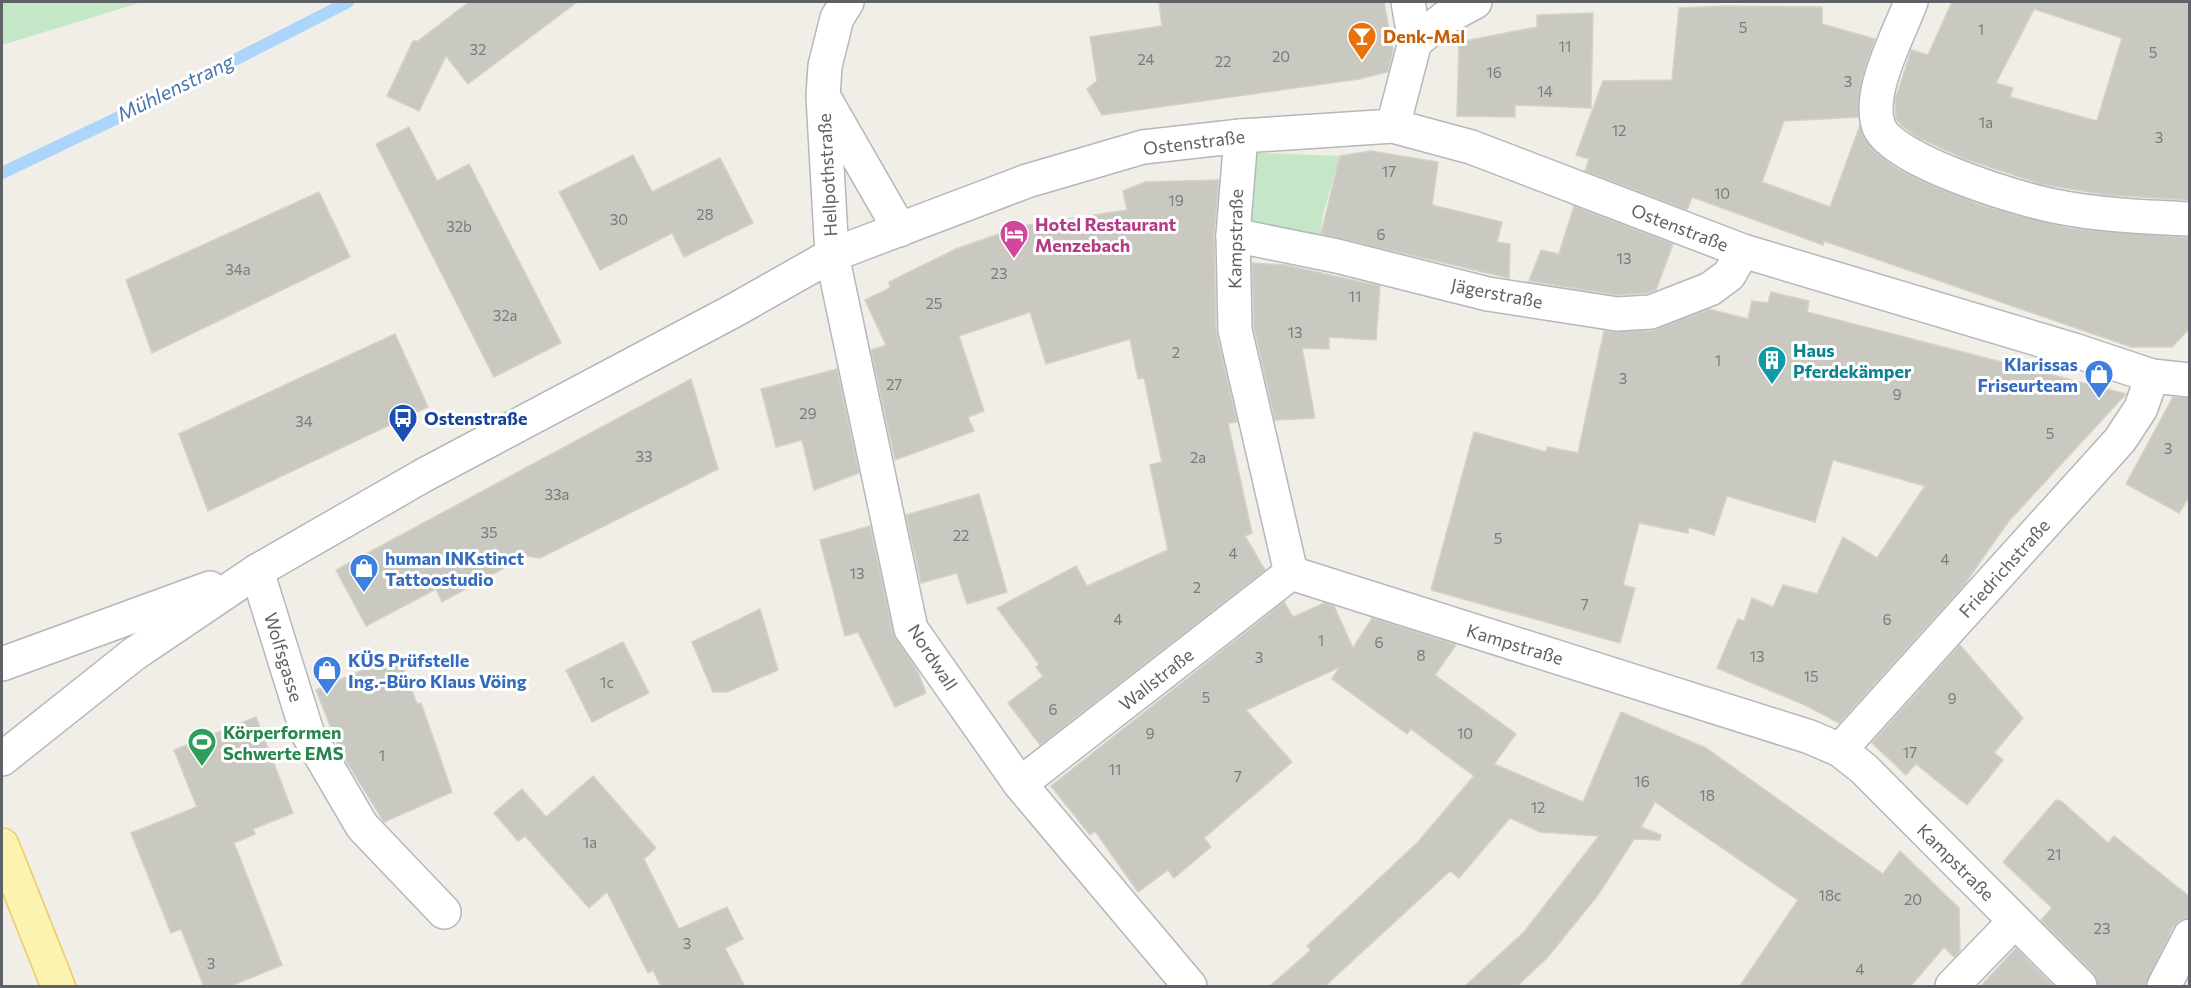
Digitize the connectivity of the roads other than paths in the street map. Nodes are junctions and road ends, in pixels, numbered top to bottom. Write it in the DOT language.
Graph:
graph roads {
  1 [pos="847,2"];
  2 [pos="1407,2"];
  3 [pos="1475,2"];
  4 [pos="1911,2"];
  5 [pos="1415,42"];
  6 [pos="823,96"];
  7 [pos="1393,126"];
  8 [pos="1241,136"];
  9 [pos="2190,219"];
  10 [pos="900,230"];
  11 [pos="1233,235"];
  12 [pos="1743,251"];
  13 [pos="832,255"];
  14 [pos="2152,376"];
  15 [pos="2190,380"];
  16 [pos="257,571"];
  17 [pos="1291,573"];
  18 [pos="2,664"];
  19 [pos="1840,750"];
  20 [pos="2,759"];
  21 [pos="1020,784"];
  22 [pos="2,845"];
  23 [pos="444,912"];
  24 [pos="2015,921"];
  25 [pos="2190,936"];
  26 [pos="58,987"];
  27 [pos="1190,987"];
  28 [pos="1952,987"];
  29 [pos="2080,987"];
  30 [pos="2164,987"];
  1 -- 6 [label="street, Hellpothstraße"];
  2 -- 5 [label="street"];
  3 -- 5 [label="street"];
  4 -- 9 [label="street"];
  5 -- 7 [label="street"];
  6 -- 10 [label="street, Hellpothstraße"];
  6 -- 13 [label="street, Hellpothstraße"];
  7 -- 8 [label="street, Ostenstraße"];
  7 -- 12 [label="street, Ostenstraße"];
  8 -- 10 [label="street, Ostenstraße"];
  8 -- 11 [label="street, Kampstraße"];
  10 -- 13 [label="street, Ostenstraße"];
  11 -- 12 [label="street, Jägerstraße"];
  11 -- 17 [label="street, Kampstraße"];
  12 -- 14 [label="street, Ostenstraße"];
  13 -- 16 [label="street, Ostenstraße"];
  13 -- 21 [label="street, Nordwall"];
  14 -- 15 [label="street, Ostenstraße"];
  14 -- 19 [label="street, Friedrichstraße"];
  16 -- 18 [label="street, Ostenstraße"];
  16 -- 20 [label="street, Ostenstraße"];
  16 -- 23 [label="street, Wolfsgasse"];
  17 -- 19 [label="street, Kampstraße"];
  17 -- 21 [label="street, Wallstraße"];
  19 -- 24 [label="street, Kampstraße"];
  21 -- 27 [label="street, Nordwall"];
  22 -- 26 [label="main road"];
  24 -- 28 [label="street"];
  24 -- 29 [label="street, Kampstraße"];
  25 -- 30 [label="street"];
}
